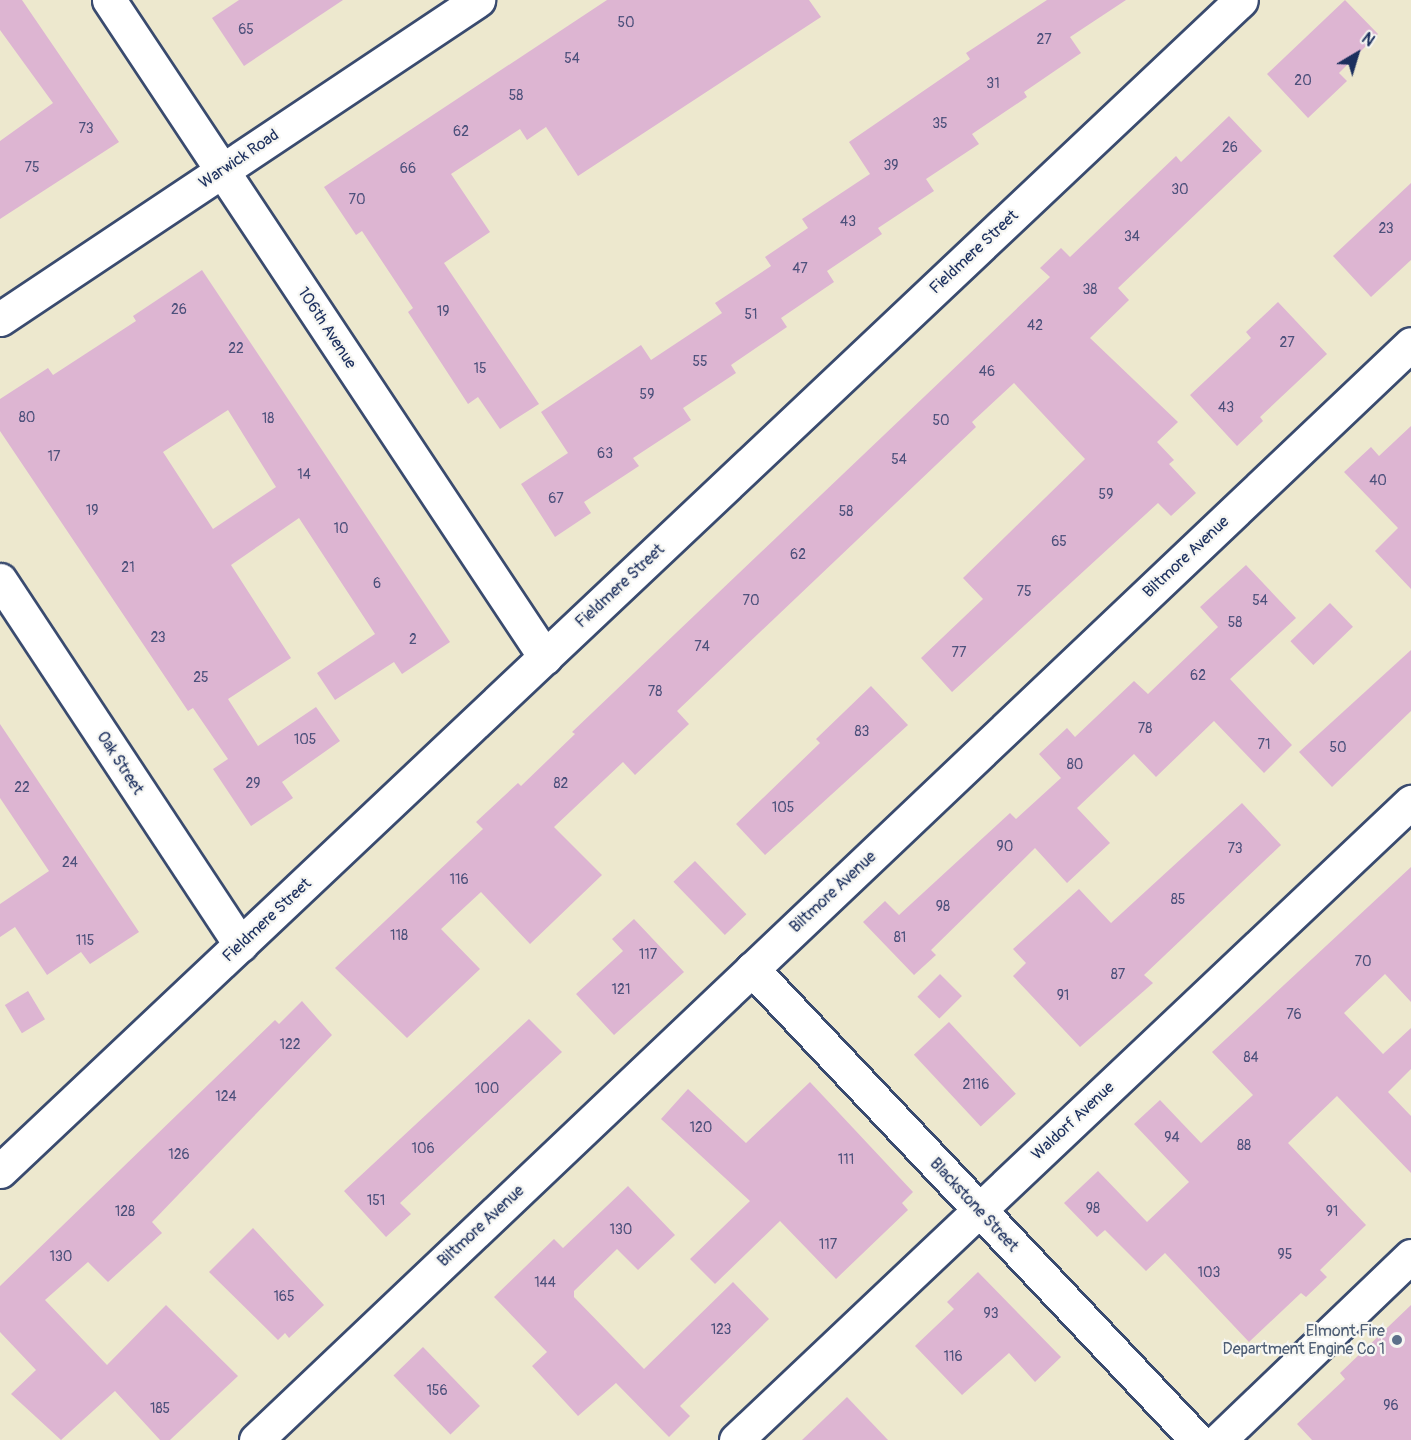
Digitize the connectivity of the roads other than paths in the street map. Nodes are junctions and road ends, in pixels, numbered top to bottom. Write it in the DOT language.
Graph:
graph roads {
  1 [pos="109,0"];
  2 [pos="478,0"];
  3 [pos="1241,0"];
  4 [pos="224,169"];
  5 [pos="0,319"];
  6 [pos="1411,344"];
  7 [pos="0,580"];
  8 [pos="545,657"];
  9 [pos="1411,802"];
  10 [pos="241,945"];
  11 [pos="752,969"];
  12 [pos="0,1171"];
  13 [pos="979,1209"];
  14 [pos="1411,1256"];
  15 [pos="256,1440"];
  16 [pos="736,1440"];
  17 [pos="1197,1440"];
  18 [pos="1219,1440"];
  1 -- 4 [label="street, 106th Avenue"];
  2 -- 4 [label="street, Warwick Road"];
  3 -- 8 [label="street, Fieldmere Street"];
  4 -- 5 [label="street, Warwick Road"];
  4 -- 8 [label="street, 106th Avenue"];
  6 -- 11 [label="street, Biltmore Avenue"];
  7 -- 10 [label="street, Oak Street"];
  8 -- 10 [label="street, Fieldmere Street"];
  9 -- 13 [label="street, Waldorf Avenue"];
  10 -- 12 [label="street, Fieldmere Street"];
  11 -- 13 [label="street, Blackstone Street"];
  11 -- 15 [label="street, Biltmore Avenue"];
  13 -- 16 [label="street, Waldorf Avenue"];
  13 -- 17 [label="street, Blackstone Street"];
  14 -- 18 [label="street"];
}
